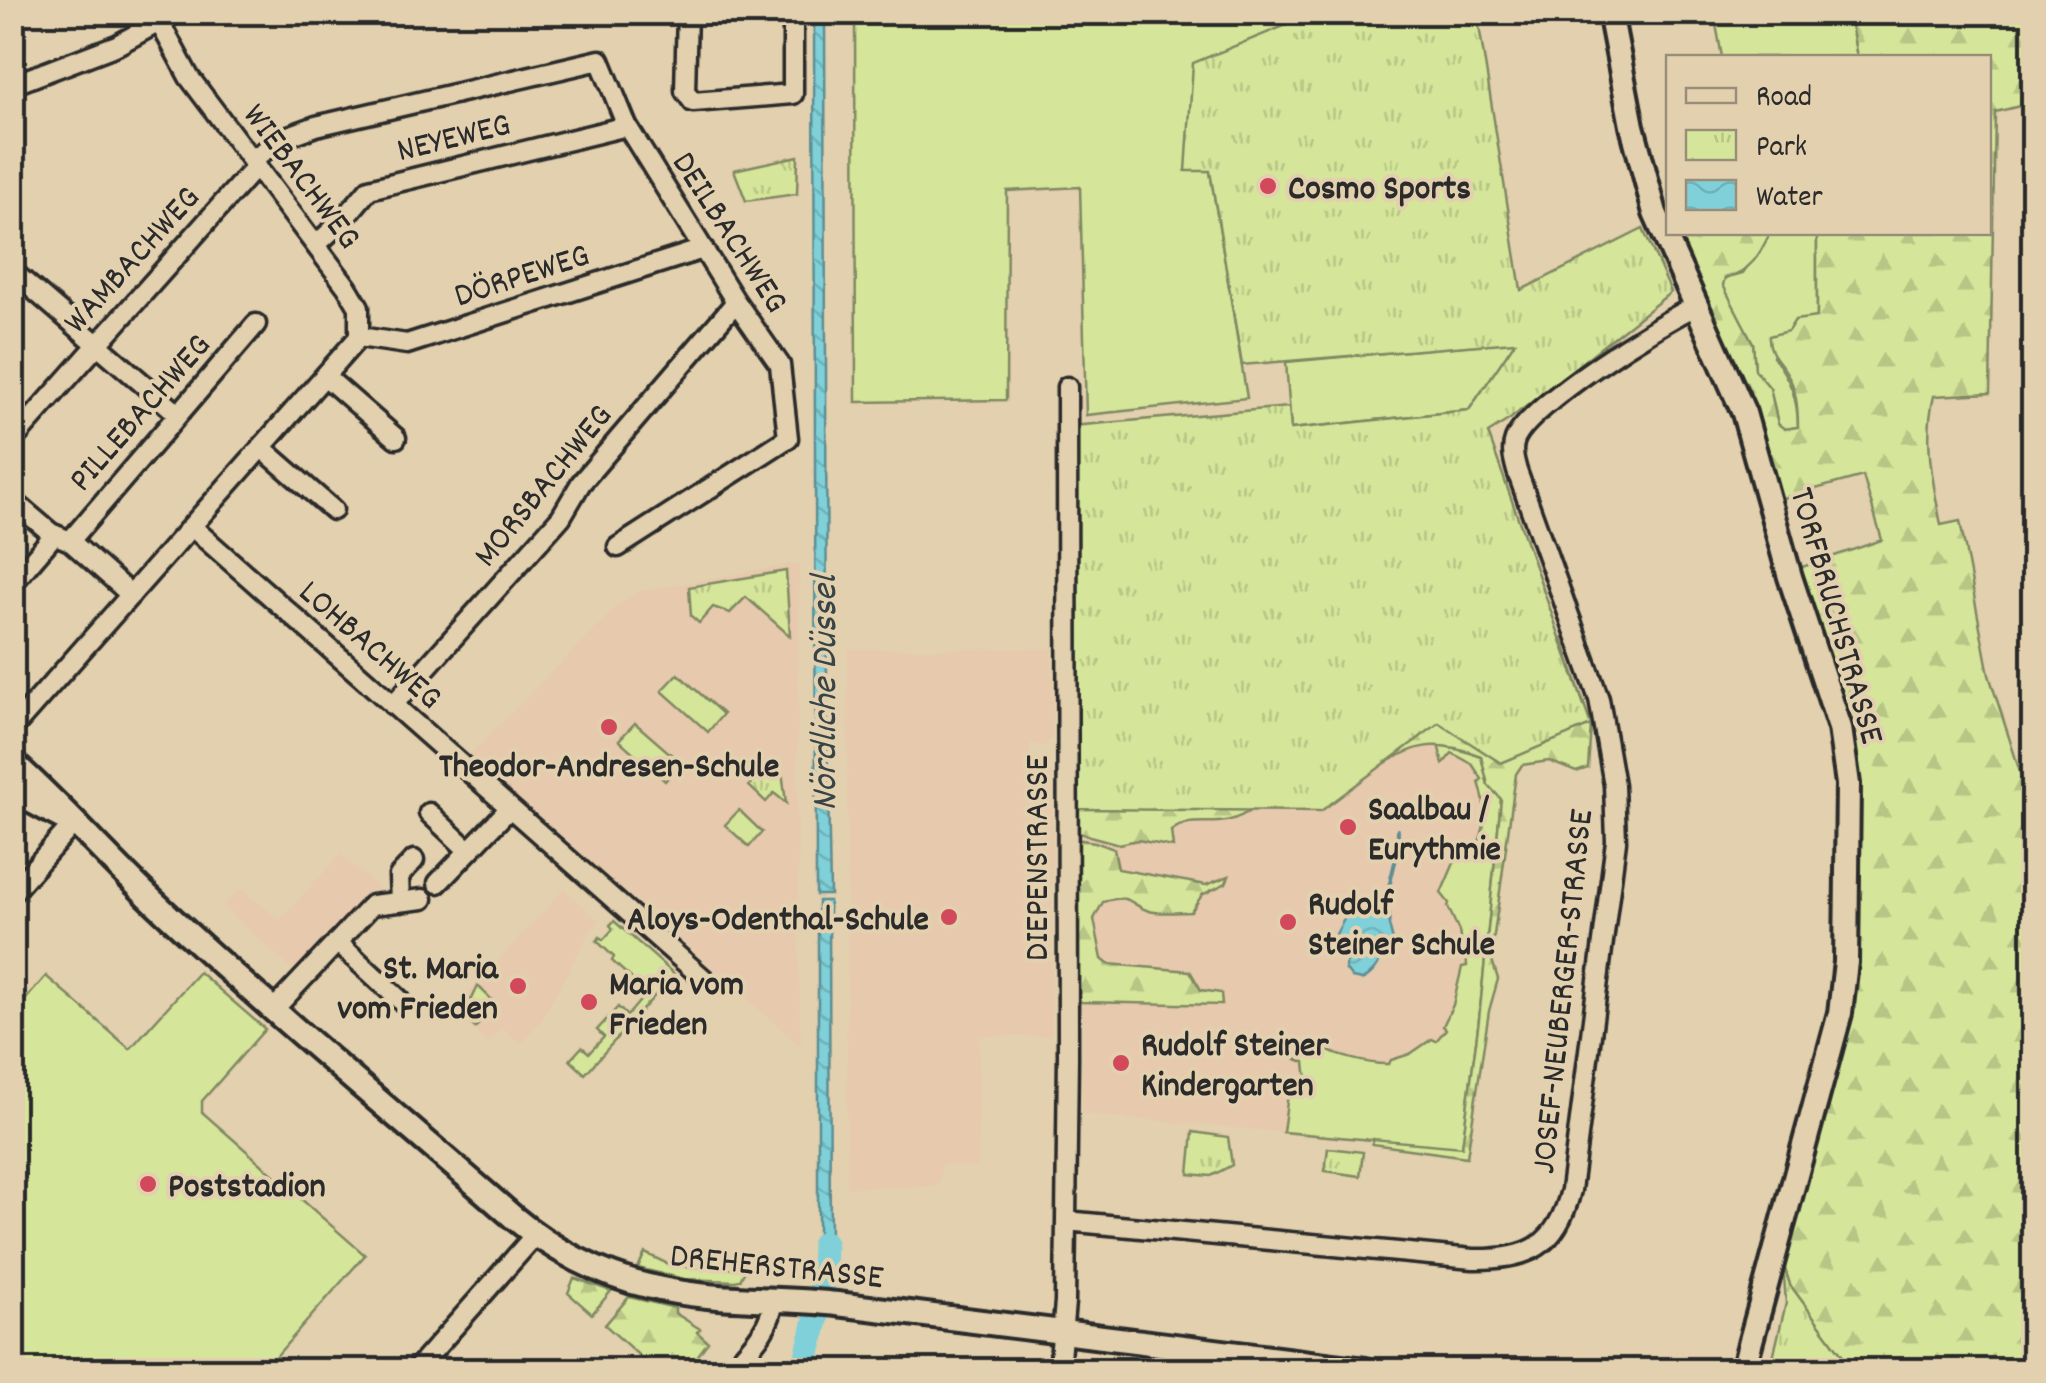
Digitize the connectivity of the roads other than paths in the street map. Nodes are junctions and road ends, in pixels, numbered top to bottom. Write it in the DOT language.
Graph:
graph roads {
  1 [pos="176,12"];
  2 [pos="687,12"];
  3 [pos="792,12"];
  4 [pos="1610,12"];
  5 [pos="157,18"];
  6 [pos="600,60"];
  7 [pos="12,85"];
  8 [pos="626,126"];
  9 [pos="255,162"];
  10 [pos="317,244"];
  11 [pos="702,249"];
  12 [pos="13,274"];
  13 [pos="736,302"];
  14 [pos="1696,306"];
  15 [pos="256,324"];
  16 [pos="359,338"];
  17 [pos="98,344"];
  18 [pos="326,377"];
  19 [pos="1067,387"];
  20 [pos="178,414"];
  21 [pos="396,438"];
  22 [pos="12,441"];
  23 [pos="262,448"];
  24 [pos="12,500"];
  25 [pos="333,510"];
  26 [pos="192,528"];
  27 [pos="62,538"];
  28 [pos="618,547"];
  29 [pos="12,584"];
  30 [pos="132,595"];
  31 [pos="393,705"];
  32 [pos="12,729"];
  33 [pos="12,762"];
  34 [pos="12,775"];
  35 [pos="12,784"];
  36 [pos="510,808"];
  37 [pos="429,813"];
  38 [pos="73,824"];
  39 [pos="469,850"];
  40 [pos="414,860"];
  41 [pos="438,883"];
  42 [pos="12,893"];
  43 [pos="423,899"];
  44 [pos="400,902"];
  45 [pos="337,942"];
  46 [pos="704,978"];
  47 [pos="400,1000"];
  48 [pos="274,1009"];
  49 [pos="1066,1221"];
  50 [pos="536,1234"];
  51 [pos="774,1298"];
  52 [pos="1063,1330"];
  53 [pos="416,1370"];
  54 [pos="730,1370"];
  55 [pos="1060,1370"];
  56 [pos="1366,1370"];
  57 [pos="1743,1370"];
  1 -- 5 [label="street"];
  2 -- 3 [label="street"];
  4 -- 14 [label="main road, TORFBRUCHSTRASSE"];
  5 -- 7 [label="street"];
  5 -- 9 [label="street, WIEBACHWEG"];
  6 -- 8 [label="street, DEILBACHWEG"];
  6 -- 9 [label="street, WAMBACHWEG"];
  8 -- 10 [label="street, NEYEWEG"];
  8 -- 11 [label="street, DEILBACHWEG"];
  9 -- 10 [label="street, WIEBACHWEG"];
  9 -- 17 [label="street, WAMBACHWEG"];
  10 -- 16 [label="street, WIEBACHWEG"];
  11 -- 13 [label="street, DEILBACHWEG"];
  11 -- 16 [label="street, DÖRPEWEG"];
  12 -- 17 [label="street"];
  13 -- 28 [label="street, DEILBACHWEG"];
  13 -- 31 [label="street, MORSBACHWEG"];
  14 -- 49 [label="street, JOSEF-NEUBERGER-STRASSE"];
  14 -- 57 [label="main road, TORFBRUCHSTRASSE"];
  15 -- 20 [label="street, PILLEBACHWEG"];
  16 -- 18 [label="street"];
  17 -- 20 [label="street"];
  17 -- 22 [label="street, WAMBACHWEG"];
  18 -- 21 [label="street"];
  18 -- 23 [label="street"];
  19 -- 49 [label="street, DIEPENSTRASSE"];
  20 -- 27 [label="street, PILLEBACHWEG"];
  23 -- 25 [label="street"];
  23 -- 26 [label="street"];
  24 -- 27 [label="street"];
  26 -- 30 [label="street"];
  26 -- 31 [label="street, LOHBACHWEG"];
  27 -- 29 [label="street, PILLEBACHWEG"];
  27 -- 30 [label="street"];
  30 -- 32 [label="street"];
  31 -- 36 [label="street, LOHBACHWEG"];
  33 -- 38 [label="main road, DREHERSTRASSE"];
  34 -- 38 [label="street, DREHERSTRASSE"];
  35 -- 38 [label="main road, DREHERSTRASSE"];
  36 -- 39 [label="street"];
  36 -- 46 [label="street, LOHBACHWEG"];
  37 -- 39 [label="street"];
  38 -- 42 [label="street"];
  38 -- 48 [label="main road, DREHERSTRASSE"];
  39 -- 41 [label="street"];
  40 -- 44 [label="street"];
  43 -- 44 [label="street"];
  44 -- 45 [label="street"];
  45 -- 47 [label="street"];
  45 -- 48 [label="street"];
  48 -- 50 [label="main road, DREHERSTRASSE"];
  49 -- 52 [label="street, DIEPENSTRASSE"];
  50 -- 51 [label="main road, DREHERSTRASSE"];
  50 -- 53 [label="street"];
  51 -- 52 [label="main road, DREHERSTRASSE"];
  51 -- 54 [label="street"];
  52 -- 55 [label="street, DIEPENSTRASSE"];
  52 -- 56 [label="main road, DREHERSTRASSE"];
}
